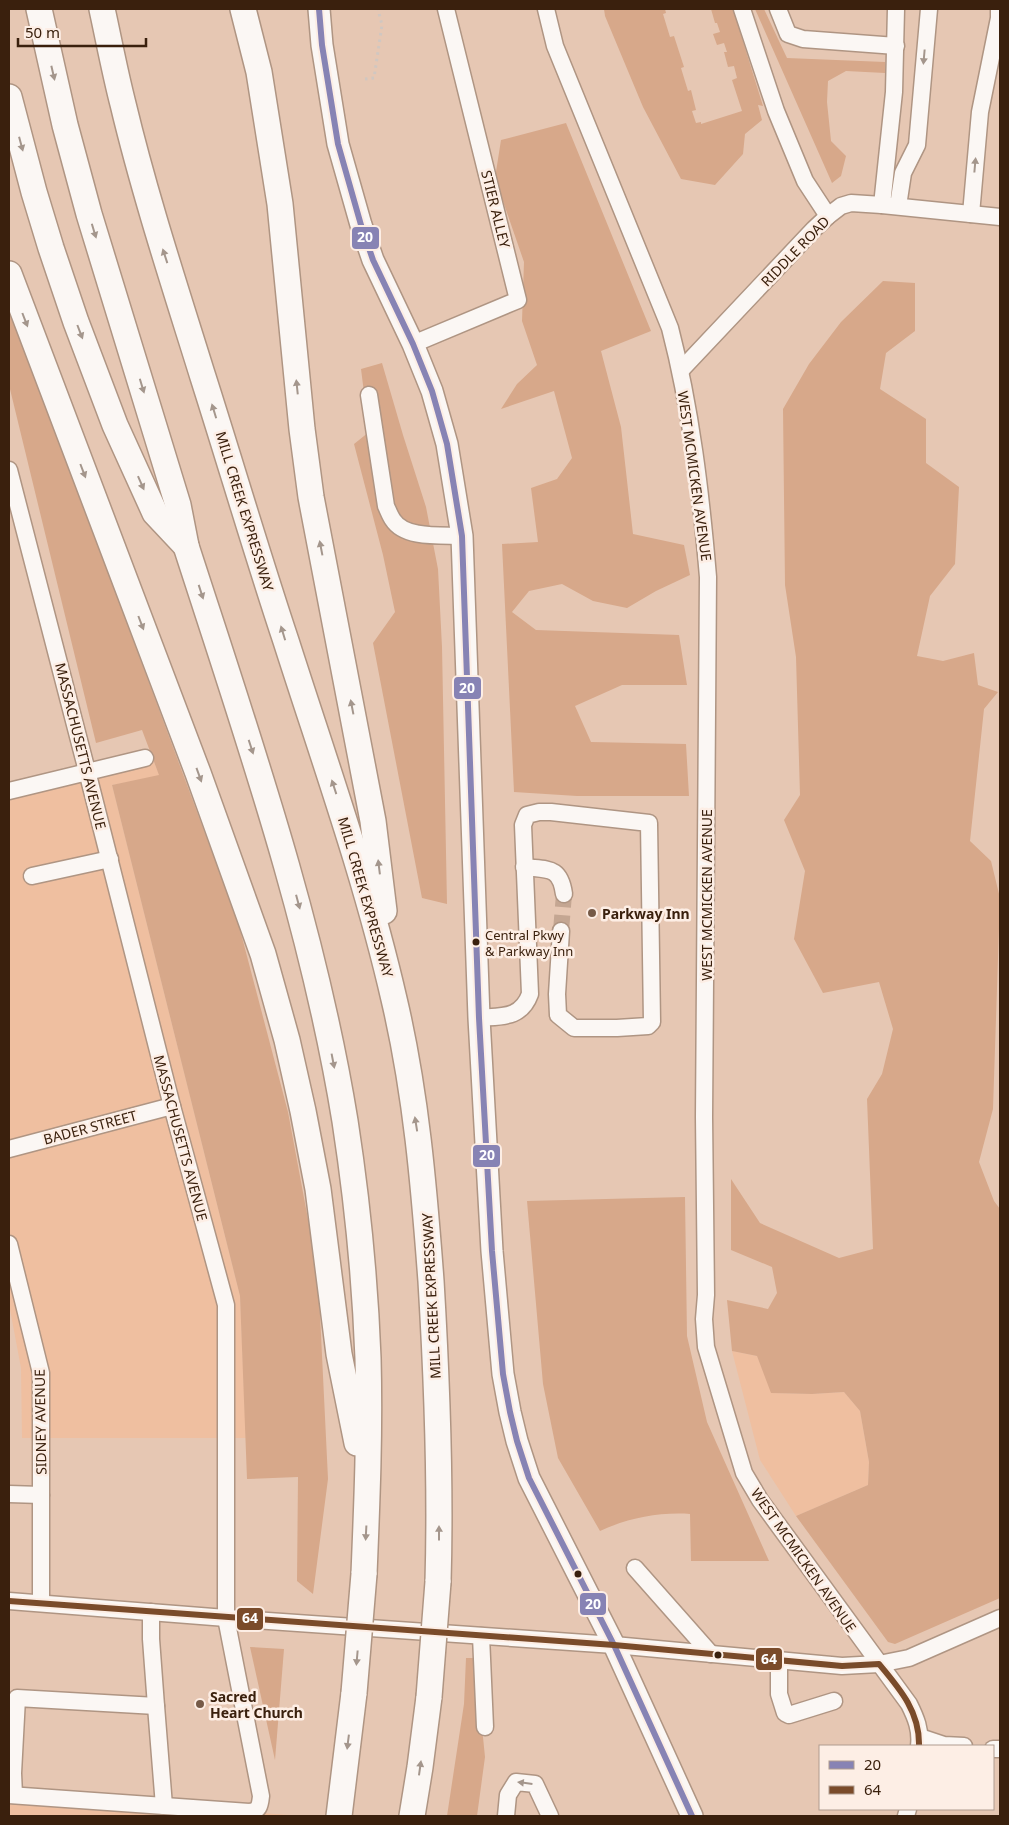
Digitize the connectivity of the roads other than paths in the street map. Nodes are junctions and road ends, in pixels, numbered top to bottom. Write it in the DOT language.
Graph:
graph roads {
  1 [pos="39,9"];
  2 [pos="102,9"];
  3 [pos="319,9"];
  4 [pos="446,9"];
  5 [pos="546,9"];
  6 [pos="742,9"];
  7 [pos="778,9"];
  8 [pos="896,9"];
  9 [pos="929,9"];
  10 [pos="999,9"];
  11 [pos="244,14"];
  12 [pos="896,46"];
  13 [pos="9,97"];
  14 [pos="890,205"];
  15 [pos="971,214"];
  16 [pos="828,216"];
  17 [pos="1000,216"];
  18 [pos="9,274"];
  19 [pos="413,344"];
  20 [pos="681,370"];
  21 [pos="369,395"];
  22 [pos="9,470"];
  23 [pos="462,536"];
  24 [pos="186,546"];
  25 [pos="145,758"];
  26 [pos="87,771"];
  27 [pos="9,791"];
  28 [pos="110,859"];
  29 [pos="524,867"];
  30 [pos="32,876"];
  31 [pos="564,894"];
  32 [pos="561,931"];
  33 [pos="395,1002"];
  34 [pos="479,1018"];
  35 [pos="172,1106"];
  36 [pos="9,1149"];
  37 [pos="10,1252"];
  38 [pos="368,1491"];
  39 [pos="9,1494"];
  40 [pos="41,1495"];
  41 [pos="635,1568"];
  42 [pos="9,1601"];
  43 [pos="41,1603"];
  44 [pos="151,1612"];
  45 [pos="226,1618"];
  46 [pos="1000,1618"];
  47 [pos="481,1636"];
  48 [pos="614,1645"];
  49 [pos="711,1654"];
  50 [pos="779,1661"];
  51 [pos="879,1664"];
  52 [pos="834,1701"];
  53 [pos="156,1706"];
  54 [pos="485,1727"];
  55 [pos="920,1742"];
  56 [pos="944,1745"];
  57 [pos="12,1795"];
  58 [pos="164,1806"];
  59 [pos="339,1816"];
  60 [pos="412,1816"];
  61 [pos="506,1816"];
  62 [pos="550,1816"];
  63 [pos="692,1816"];
  1 -- 24 [label="highway, one-way"];
  33 -- 2 [label="highway, MILL CREEK EXPRESSWAY, one-way"];
  3 -- 19 [label="main road"];
  4 -- 19 [label="street, STIER ALLEY"];
  5 -- 20 [label="street, WEST MCMICKEN AVENUE"];
  6 -- 16 [label="street"];
  7 -- 12 [label="street"];
  8 -- 12 [label="street"];
  9 -- 14 [label="street, one-way"];
  15 -- 10 [label="street, one-way"];
  33 -- 11 [label="highway, one-way"];
  12 -- 14 [label="street"];
  13 -- 24 [label="highway, one-way"];
  14 -- 15 [label="street, RIDDLE ROAD"];
  14 -- 16 [label="street, RIDDLE ROAD"];
  15 -- 17 [label="street, RIDDLE ROAD"];
  16 -- 20 [label="street, RIDDLE ROAD"];
  18 -- 38 [label="highway, one-way"];
  19 -- 23 [label="main road"];
  20 -- 51 [label="street, WEST MCMICKEN AVENUE"];
  21 -- 23 [label="street"];
  22 -- 26 [label="street, MASSACHUSETTS AVENUE"];
  23 -- 34 [label="main road"];
  24 -- 38 [label="highway, one-way"];
  25 -- 26 [label="street"];
  26 -- 27 [label="street"];
  26 -- 28 [label="street, MASSACHUSETTS AVENUE"];
  28 -- 30 [label="street"];
  28 -- 35 [label="street, MASSACHUSETTS AVENUE"];
  29 -- 31 [label="street"];
  29 -- 32 [label="street"];
  29 -- 34 [label="street"];
  60 -- 33 [label="highway, MILL CREEK EXPRESSWAY, one-way, bridge"];
  34 -- 48 [label="main road"];
  35 -- 36 [label="street, BADER STREET"];
  35 -- 45 [label="street, MASSACHUSETTS AVENUE"];
  37 -- 40 [label="street, SIDNEY AVENUE"];
  38 -- 59 [label="highway, one-way, bridge"];
  39 -- 40 [label="street"];
  40 -- 43 [label="street, SIDNEY AVENUE"];
  41 -- 49 [label="street"];
  42 -- 43 [label="street"];
  43 -- 44 [label="street"];
  44 -- 45 [label="street"];
  44 -- 53 [label="street"];
  45 -- 47 [label="street"];
  45 -- 58 [label="street, MASSACHUSETTS AVENUE"];
  46 -- 51 [label="street"];
  47 -- 48 [label="street"];
  47 -- 54 [label="street"];
  48 -- 49 [label="street"];
  48 -- 63 [label="main road"];
  49 -- 50 [label="street"];
  50 -- 51 [label="street"];
  50 -- 52 [label="street"];
  51 -- 55 [label="street, WEST MCMICKEN AVENUE"];
  53 -- 57 [label="street"];
  53 -- 58 [label="street"];
  55 -- 56 [label="street"];
  57 -- 58 [label="street"];
  62 -- 61 [label="street, one-way"];
}
